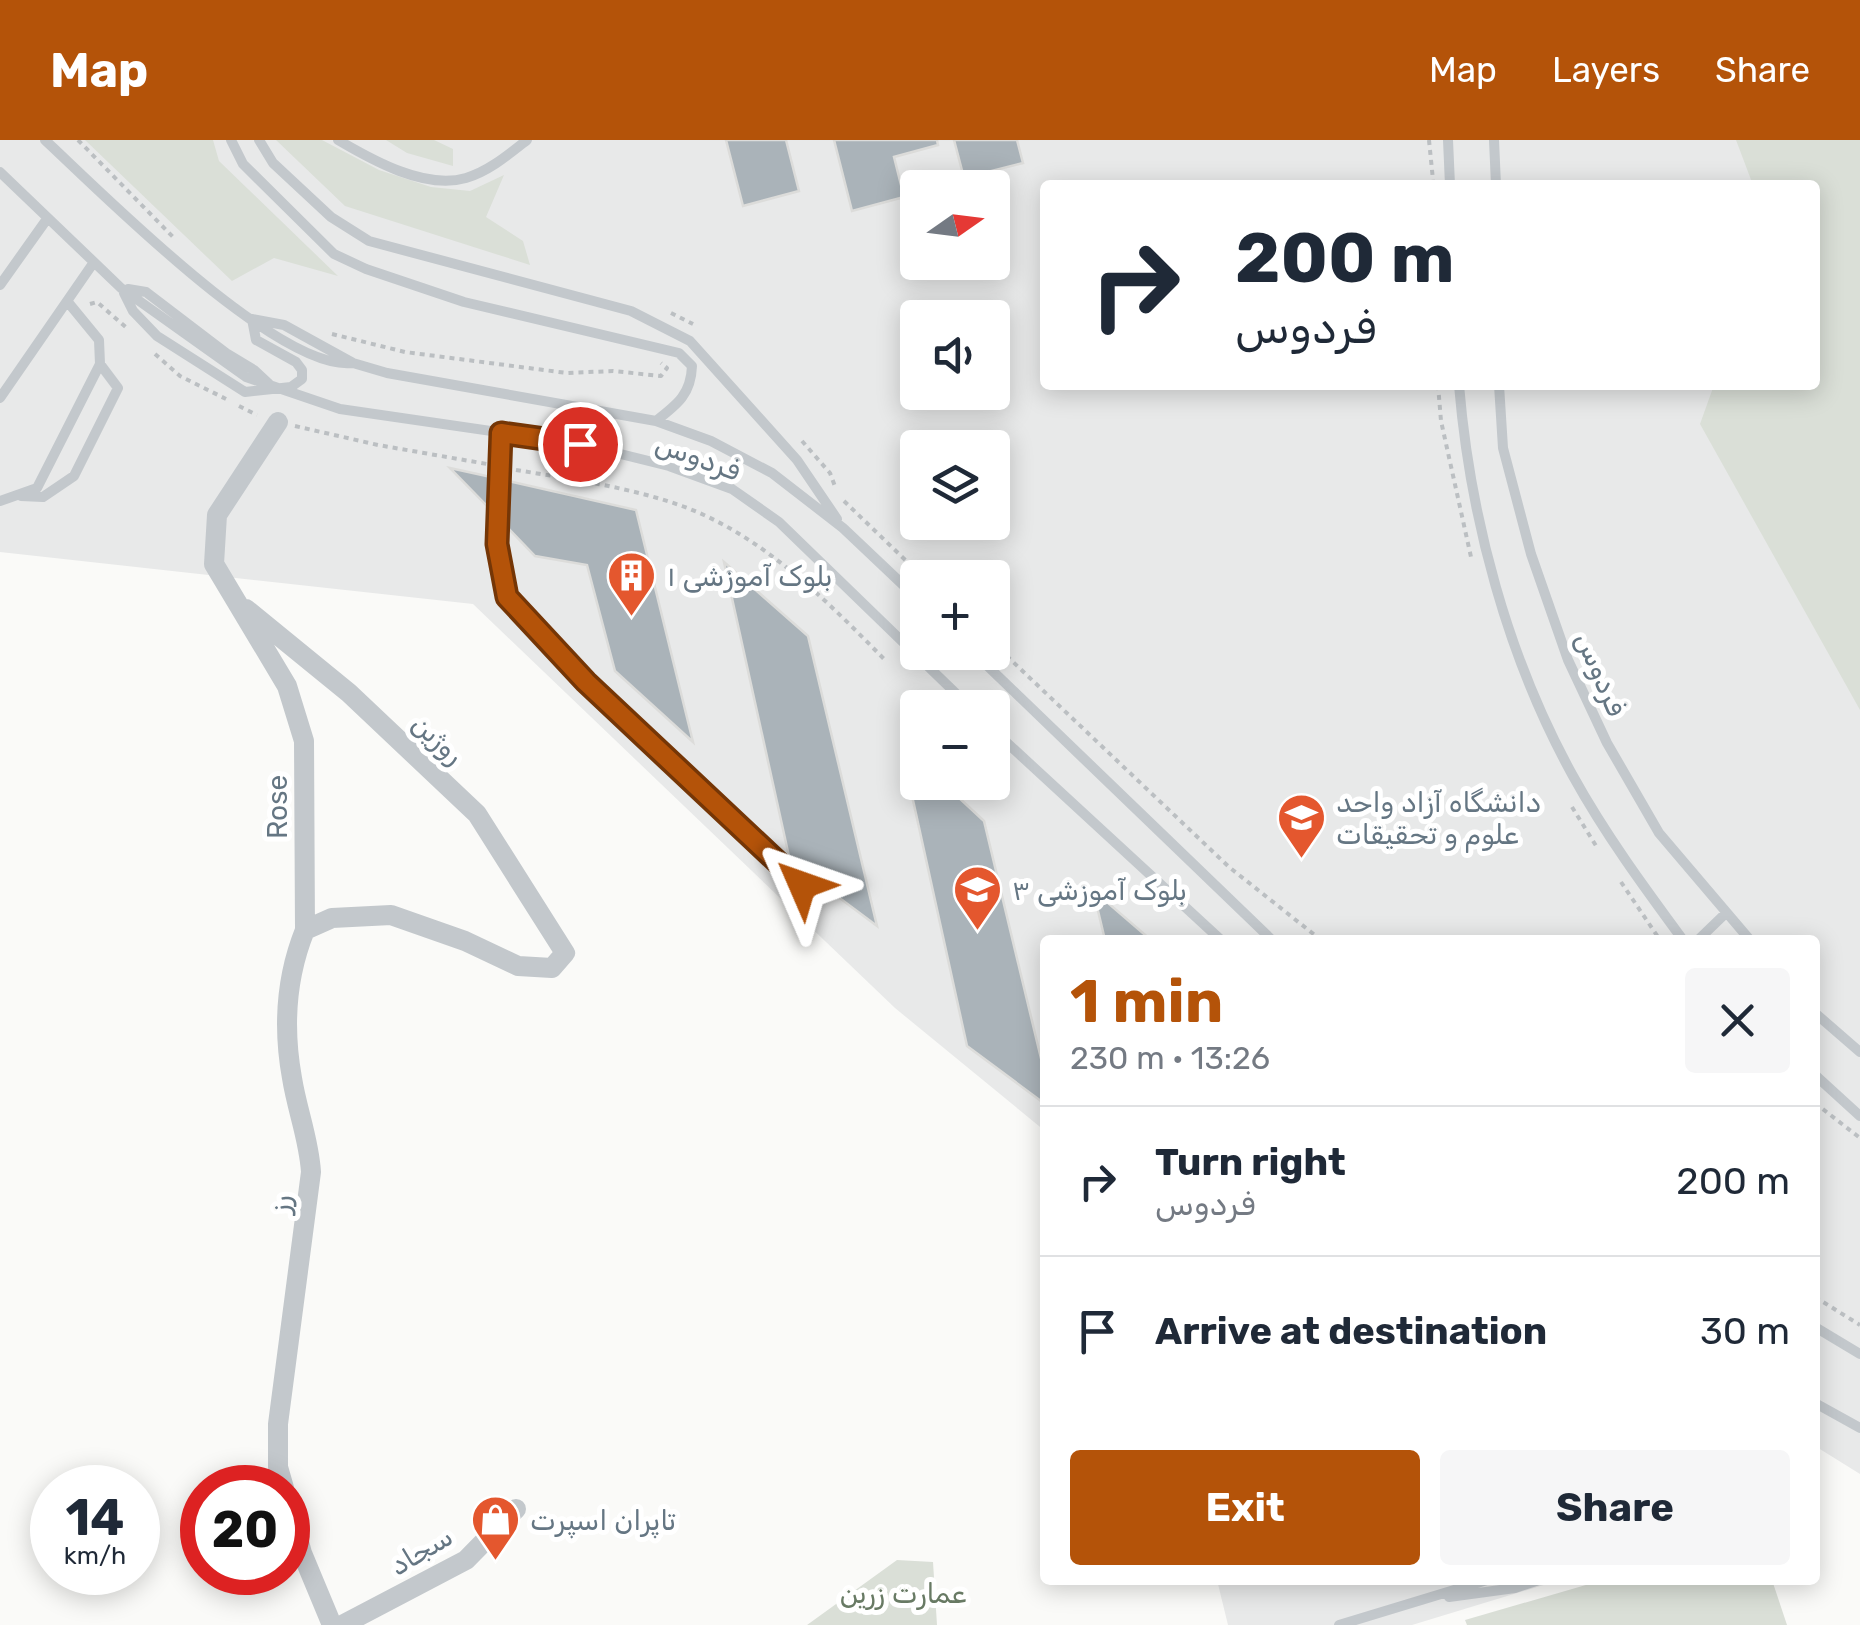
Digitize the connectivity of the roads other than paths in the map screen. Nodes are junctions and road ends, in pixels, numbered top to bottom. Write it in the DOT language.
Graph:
graph roads {
  1 [pos="45,140"];
  2 [pos="231,140"];
  3 [pos="259,140"];
  4 [pos="338,140"];
  5 [pos="527,140"];
  6 [pos="1448,140"];
  7 [pos="1494,140"];
  8 [pos="0,172"];
  9 [pos="1450,180"];
  10 [pos="1496,180"];
  11 [pos="48,219"];
  12 [pos="94,262"];
  13 [pos="0,285"];
  14 [pos="121,288"];
  15 [pos="67,301"];
  16 [pos="252,319"];
  17 [pos="100,364"];
  18 [pos="274,389"];
  19 [pos="1458,390"];
  20 [pos="1499,390"];
  21 [pos="0,398"];
  22 [pos="656,421"];
  23 [pos="278,422"];
  24 [pos="501,433"];
  25 [pos="15,496"];
  26 [pos="0,501"];
  27 [pos="843,528"];
  28 [pos="900,583"];
  29 [pos="235,600"];
  30 [pos="992,670"];
  31 [pos="953,690"];
  32 [pos="1010,746"];
  33 [pos="802,885"];
  34 [pos="1726,913"];
  35 [pos="305,930"];
  36 [pos="1215,935"];
  37 [pos="1267,935"];
  38 [pos="1680,935"];
  39 [pos="1703,935"];
  40 [pos="1746,935"];
  41 [pos="1820,1018"];
  42 [pos="1860,1052"];
  43 [pos="1820,1080"];
  44 [pos="1860,1116"];
  45 [pos="1820,1330"];
  46 [pos="1860,1354"];
  47 [pos="1820,1407"];
  48 [pos="1860,1428"];
  49 [pos="278,1465"];
  50 [pos="516,1509"];
  51 [pos="310,1572"];
  52 [pos="1473,1585"];
  53 [pos="1524,1585"];
  54 [pos="1438,1597"];
  55 [pos="332,1625"];
  56 [pos="342,1625"];
  57 [pos="1339,1625"];
  1 -- 16 [label="lane"];
  2 -- 22 [label="lane"];
  3 -- 27 [label="lane"];
  4 -- 5 [label="lane"];
  6 -- 9 [label="lane"];
  7 -- 10 [label="lane"];
  8 -- 11 [label="lane"];
  11 -- 12 [label="lane"];
  11 -- 13 [label="lane"];
  12 -- 14 [label="lane"];
  12 -- 15 [label="lane"];
  14 -- 18 [label="lane"];
  14 -- 18 [label="lane"];
  15 -- 17 [label="lane"];
  15 -- 21 [label="lane"];
  16 -- 18 [label="lane"];
  16 -- 22 [label="lane, فردوس"];
  17 -- 25 [label="lane"];
  17 -- 25 [label="lane"];
  18 -- 24 [label="lane, فردوس"];
  19 -- 38 [label="lane"];
  20 -- 34 [label="lane, فردوس"];
  22 -- 27 [label="lane, فردوس"];
  23 -- 29 [label="street"];
  24 -- 31 [label="lane, فردوس"];
  24 -- 33 [label="lane"];
  25 -- 26 [label="lane"];
  27 -- 28 [label="lane, فردوس"];
  29 -- 35 [label="street, Rose"];
  29 -- 35 [label="street, روژین"];
  30 -- 37 [label="lane"];
  32 -- 36 [label="lane"];
  34 -- 39 [label="lane"];
  34 -- 40 [label="lane, فردوس"];
  35 -- 49 [label="street, رز"];
  41 -- 42 [label="lane"];
  43 -- 44 [label="lane"];
  45 -- 46 [label="lane"];
  47 -- 48 [label="lane"];
  50 -- 56 [label="street, سجاد"];
  51 -- 55 [label="street"];
  52 -- 54 [label="lane"];
  53 -- 54 [label="lane"];
  54 -- 57 [label="lane"];
}
